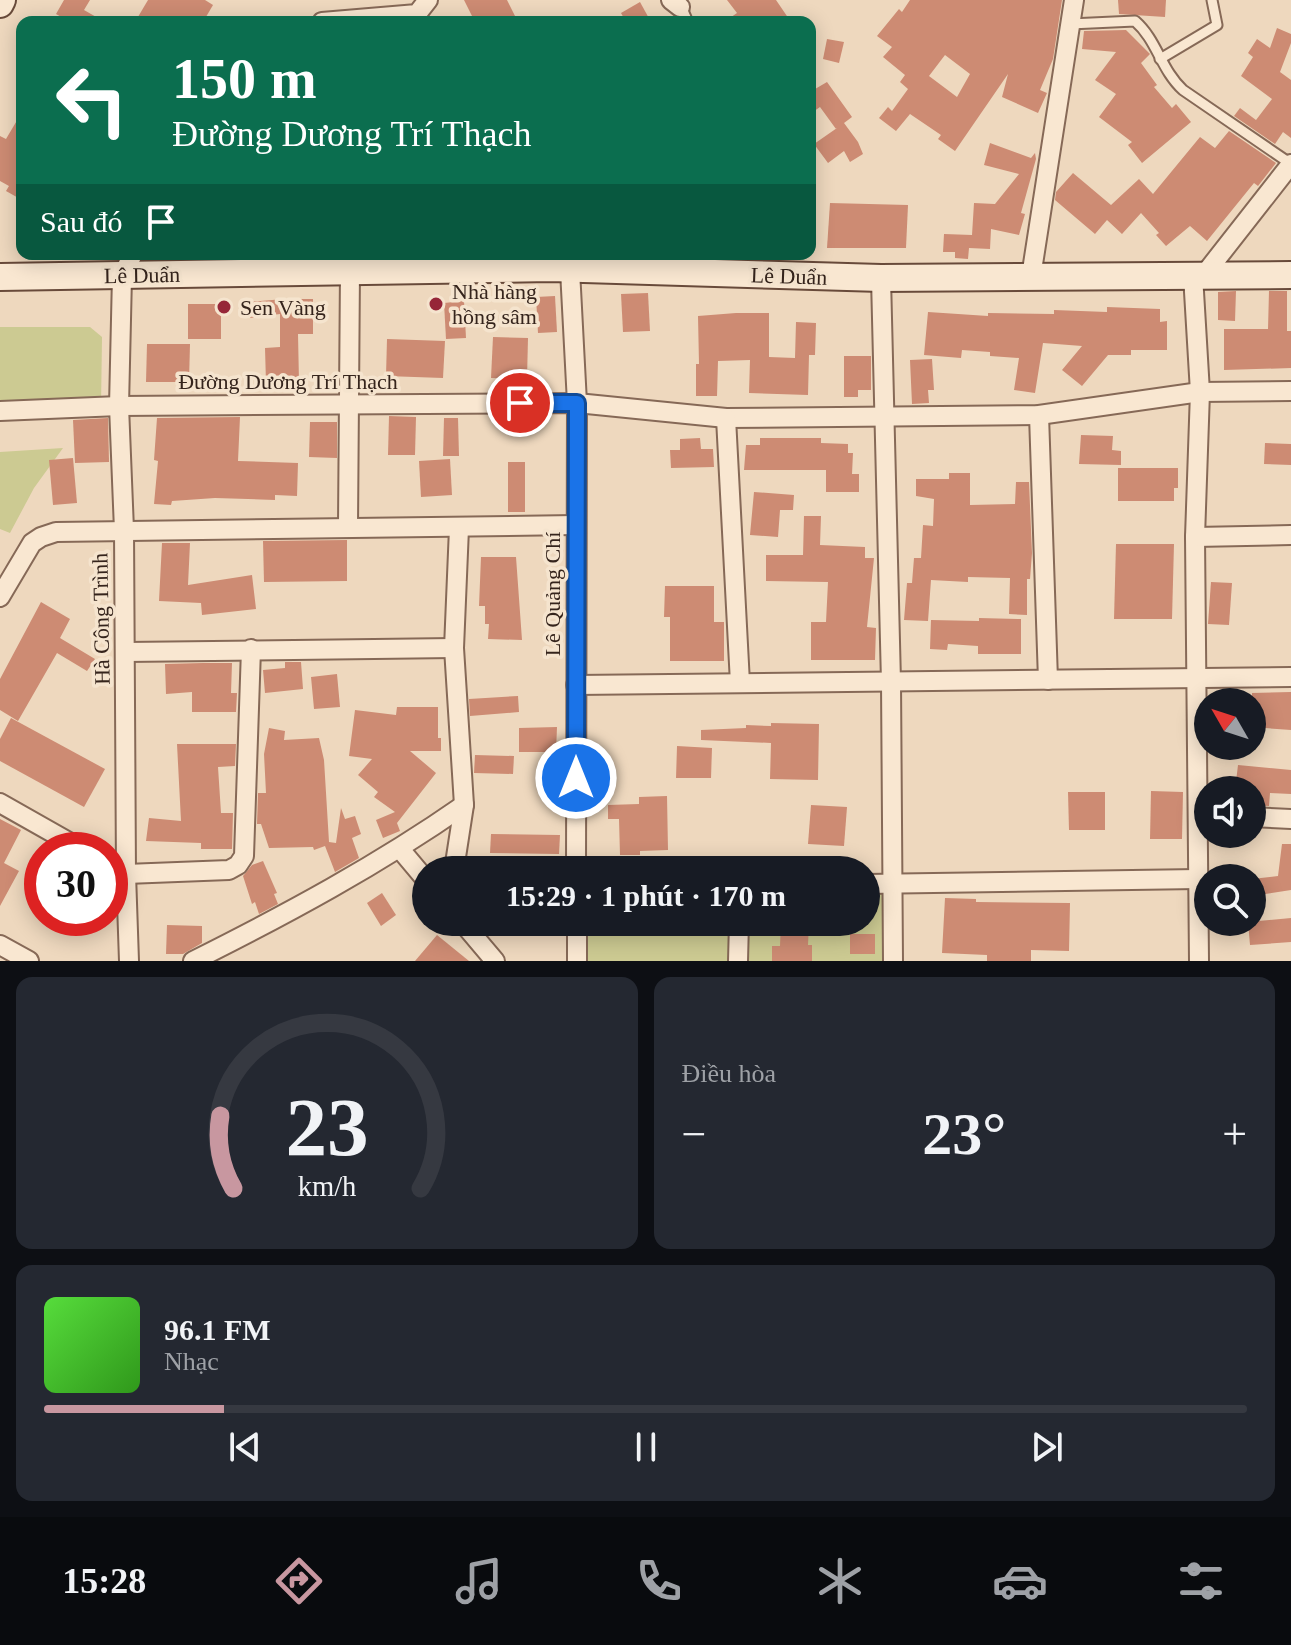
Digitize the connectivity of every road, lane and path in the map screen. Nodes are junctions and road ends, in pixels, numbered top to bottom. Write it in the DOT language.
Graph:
graph roads {
  1 [pos="1074,0"];
  2 [pos="1212,0"];
  3 [pos="420,9"];
  4 [pos="367,16"];
  5 [pos="1070,24"];
  6 [pos="1160,59"];
  7 [pos="1291,164"];
  8 [pos="558,264"];
  9 [pos="127,265"];
  10 [pos="350,270"];
  11 [pos="1198,275"];
  12 [pos="1291,275"];
  13 [pos="0,277"];
  14 [pos="1031,277"];
  15 [pos="881,278"];
  16 [pos="1291,391"];
  17 [pos="1200,392"];
  18 [pos="577,403"];
  19 [pos="350,404"];
  20 [pos="119,406"];
  21 [pos="0,411"];
  22 [pos="1039,415"];
  23 [pos="884,416"];
  24 [pos="726,418"];
  25 [pos="575,525"];
  26 [pos="348,526"];
  27 [pos="459,528"];
  28 [pos="124,530"];
  29 [pos="1291,535"];
  30 [pos="1195,537"];
  31 [pos="0,597"];
  32 [pos="454,648"];
  33 [pos="251,649"];
  34 [pos="126,652"];
  35 [pos="1291,677"];
  36 [pos="1195,679"];
  37 [pos="1048,680"];
  38 [pos="891,682"];
  39 [pos="740,683"];
  40 [pos="576,685"];
  41 [pos="1200,776"];
  42 [pos="0,803"];
  43 [pos="464,805"];
  44 [pos="1266,818"];
  45 [pos="1291,819"];
  46 [pos="51,832"];
  47 [pos="119,832"];
  48 [pos="400,849"];
  49 [pos="456,856"];
  50 [pos="576,856"];
  51 [pos="412,863"];
  52 [pos="128,869"];
  53 [pos="1194,879"];
  54 [pos="880,884"];
  55 [pos="892,884"];
  56 [pos="126,936"];
  57 [pos="474,936"];
  58 [pos="577,936"];
  59 [pos="739,936"];
  60 [pos="1199,936"];
  61 [pos="0,945"];
  62 [pos="29,961"];
  63 [pos="129,961"];
  64 [pos="193,961"];
  65 [pos="495,961"];
  66 [pos="577,961"];
  67 [pos="738,961"];
  68 [pos="893,961"];
  69 [pos="1199,961"];
  1 -- 5 [label="street"];
  2 -- 6 [label="lane"];
  3 -- 4 [label="street"];
  5 -- 6 [label="lane"];
  5 -- 14 [label="street"];
  6 -- 7 [label="lane"];
  7 -- 11 [label="street"];
  8 -- 10 [label="main road, Lê Duẩn"];
  8 -- 15 [label="main road, Lê Duẩn"];
  8 -- 18 [label="street, Lê Quảng Chí"];
  9 -- 10 [label="main road, Lê Duẩn"];
  9 -- 13 [label="main road, Lê Duẩn"];
  9 -- 20 [label="street, Hà Công Trình"];
  10 -- 19 [label="street"];
  11 -- 12 [label="main road, Lê Duẩn"];
  11 -- 14 [label="main road, Lê Duẩn"];
  11 -- 17 [label="street"];
  14 -- 15 [label="main road, Lê Duẩn"];
  15 -- 23 [label="street"];
  16 -- 17 [label="street, Đường Dương Trí Thạch"];
  17 -- 22 [label="street, Đường Dương Trí Thạch"];
  17 -- 30 [label="street"];
  18 -- 19 [label="street, Đường Dương Trí Thạch"];
  18 -- 24 [label="street, Đường Dương Trí Thạch"];
  18 -- 25 [label="street, Lê Quảng Chí"];
  19 -- 20 [label="street, Đường Dương Trí Thạch"];
  19 -- 26 [label="street"];
  20 -- 21 [label="street, Đường Dương Trí Thạch"];
  20 -- 28 [label="street, Hà Công Trình"];
  22 -- 23 [label="street, Đường Dương Trí Thạch"];
  22 -- 37 [label="street"];
  23 -- 24 [label="street, Đường Dương Trí Thạch"];
  23 -- 38 [label="street"];
  24 -- 39 [label="street"];
  25 -- 27 [label="street"];
  25 -- 40 [label="street, Lê Quảng Chí"];
  26 -- 27 [label="street"];
  26 -- 28 [label="street"];
  27 -- 32 [label="street"];
  28 -- 31 [label="street"];
  28 -- 34 [label="street, Hà Công Trình"];
  29 -- 30 [label="street"];
  30 -- 36 [label="street"];
  32 -- 33 [label="street"];
  32 -- 43 [label="street"];
  33 -- 34 [label="street"];
  33 -- 52 [label="street"];
  34 -- 47 [label="street, Hà Công Trình"];
  35 -- 36 [label="street"];
  36 -- 37 [label="street"];
  36 -- 41 [label="street"];
  37 -- 38 [label="street"];
  38 -- 39 [label="street"];
  38 -- 55 [label="street"];
  39 -- 40 [label="street"];
  40 -- 50 [label="street, Lê Quảng Chí"];
  42 -- 46 [label="street"];
  43 -- 48 [label="street"];
  43 -- 49 [label="street"];
  44 -- 45 [label="street"];
  48 -- 51 [label="street"];
  48 -- 64 [label="street"];
  53 -- 55 [label="street"];
  54 -- 55 [label="street"];
  55 -- 68 [label="street"];
  56 -- 63 [label="street, Hà Công Trình"];
  57 -- 65 [label="street"];
  58 -- 66 [label="street"];
  59 -- 67 [label="street"];
  60 -- 69 [label="street"];
  61 -- 62 [label="street"];
}
